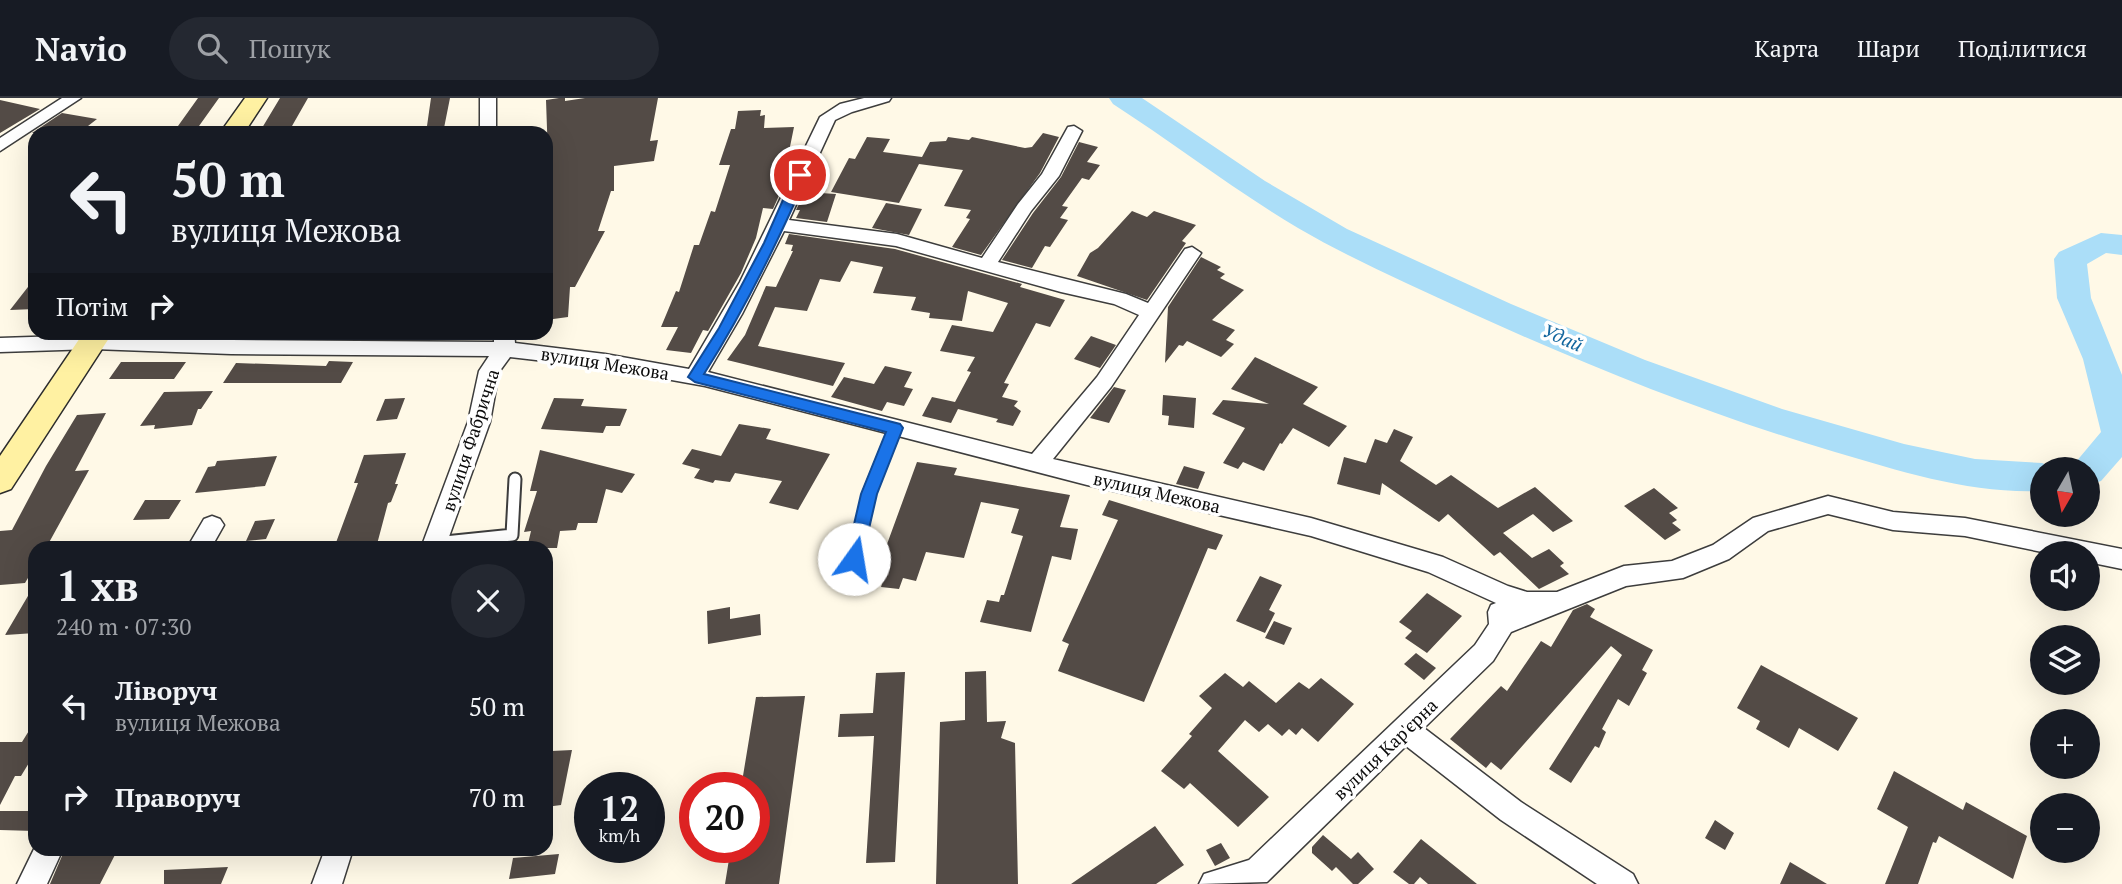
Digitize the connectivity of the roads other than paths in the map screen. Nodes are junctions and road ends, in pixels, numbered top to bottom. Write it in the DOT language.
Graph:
graph roads {
  1 [pos="73,98"];
  2 [pos="256,98"];
  3 [pos="488,98"];
  4 [pos="883,98"];
  5 [pos="30,126"];
  6 [pos="237,126"];
  7 [pos="488,126"];
  8 [pos="28,128"];
  9 [pos="1074,131"];
  10 [pos="0,146"];
  11 [pos="779,225"];
  12 [pos="1192,253"];
  13 [pos="987,264"];
  14 [pos="1153,313"];
  15 [pos="60,340"];
  16 [pos="94,340"];
  17 [pos="136,340"];
  18 [pos="504,341"];
  19 [pos="0,345"];
  20 [pos="695,377"];
  21 [pos="895,428"];
  22 [pos="1037,463"];
  23 [pos="515,479"];
  24 [pos="0,481"];
  25 [pos="212,525"];
  26 [pos="203,541"];
  27 [pos="435,541"];
  28 [pos="465,541"];
  29 [pos="2122,559"];
  30 [pos="849,581"];
  31 [pos="1477,583"];
  32 [pos="1556,602"];
  33 [pos="1502,625"];
  34 [pos="1406,729"];
  35 [pos="46,856"];
  36 [pos="337,856"];
  37 [pos="32,884"];
  38 [pos="327,884"];
  39 [pos="1214,884"];
  40 [pos="1623,884"];
  1 -- 5 [label="street"];
  2 -- 6 [label="main road"];
  3 -- 7 [label="street"];
  4 -- 11 [label="street"];
  8 -- 10 [label="street"];
  9 -- 13 [label="street"];
  11 -- 13 [label="street"];
  11 -- 20 [label="street"];
  12 -- 14 [label="street"];
  13 -- 14 [label="street"];
  14 -- 22 [label="street"];
  15 -- 19 [label="street, вулиця Межова"];
  16 -- 24 [label="main road"];
  17 -- 18 [label="street, вулиця Межова"];
  18 -- 20 [label="street, вулиця Межова"];
  18 -- 27 [label="street, вулиця Фабрична"];
  20 -- 21 [label="street, вулиця Межова"];
  21 -- 22 [label="street, вулиця Межова"];
  21 -- 30 [label="lane"];
  22 -- 31 [label="street, вулиця Межова"];
  23 -- 28 [label="lane"];
  25 -- 26 [label="street"];
  29 -- 32 [label="street"];
  31 -- 32 [label="street, вулиця Межова"];
  31 -- 33 [label="street"];
  32 -- 33 [label="street"];
  33 -- 34 [label="street, вулиця Кар'єрна"];
  34 -- 39 [label="street, вулиця Кар'єрна"];
  34 -- 40 [label="street"];
  35 -- 37 [label="street"];
  36 -- 38 [label="street"];
}
